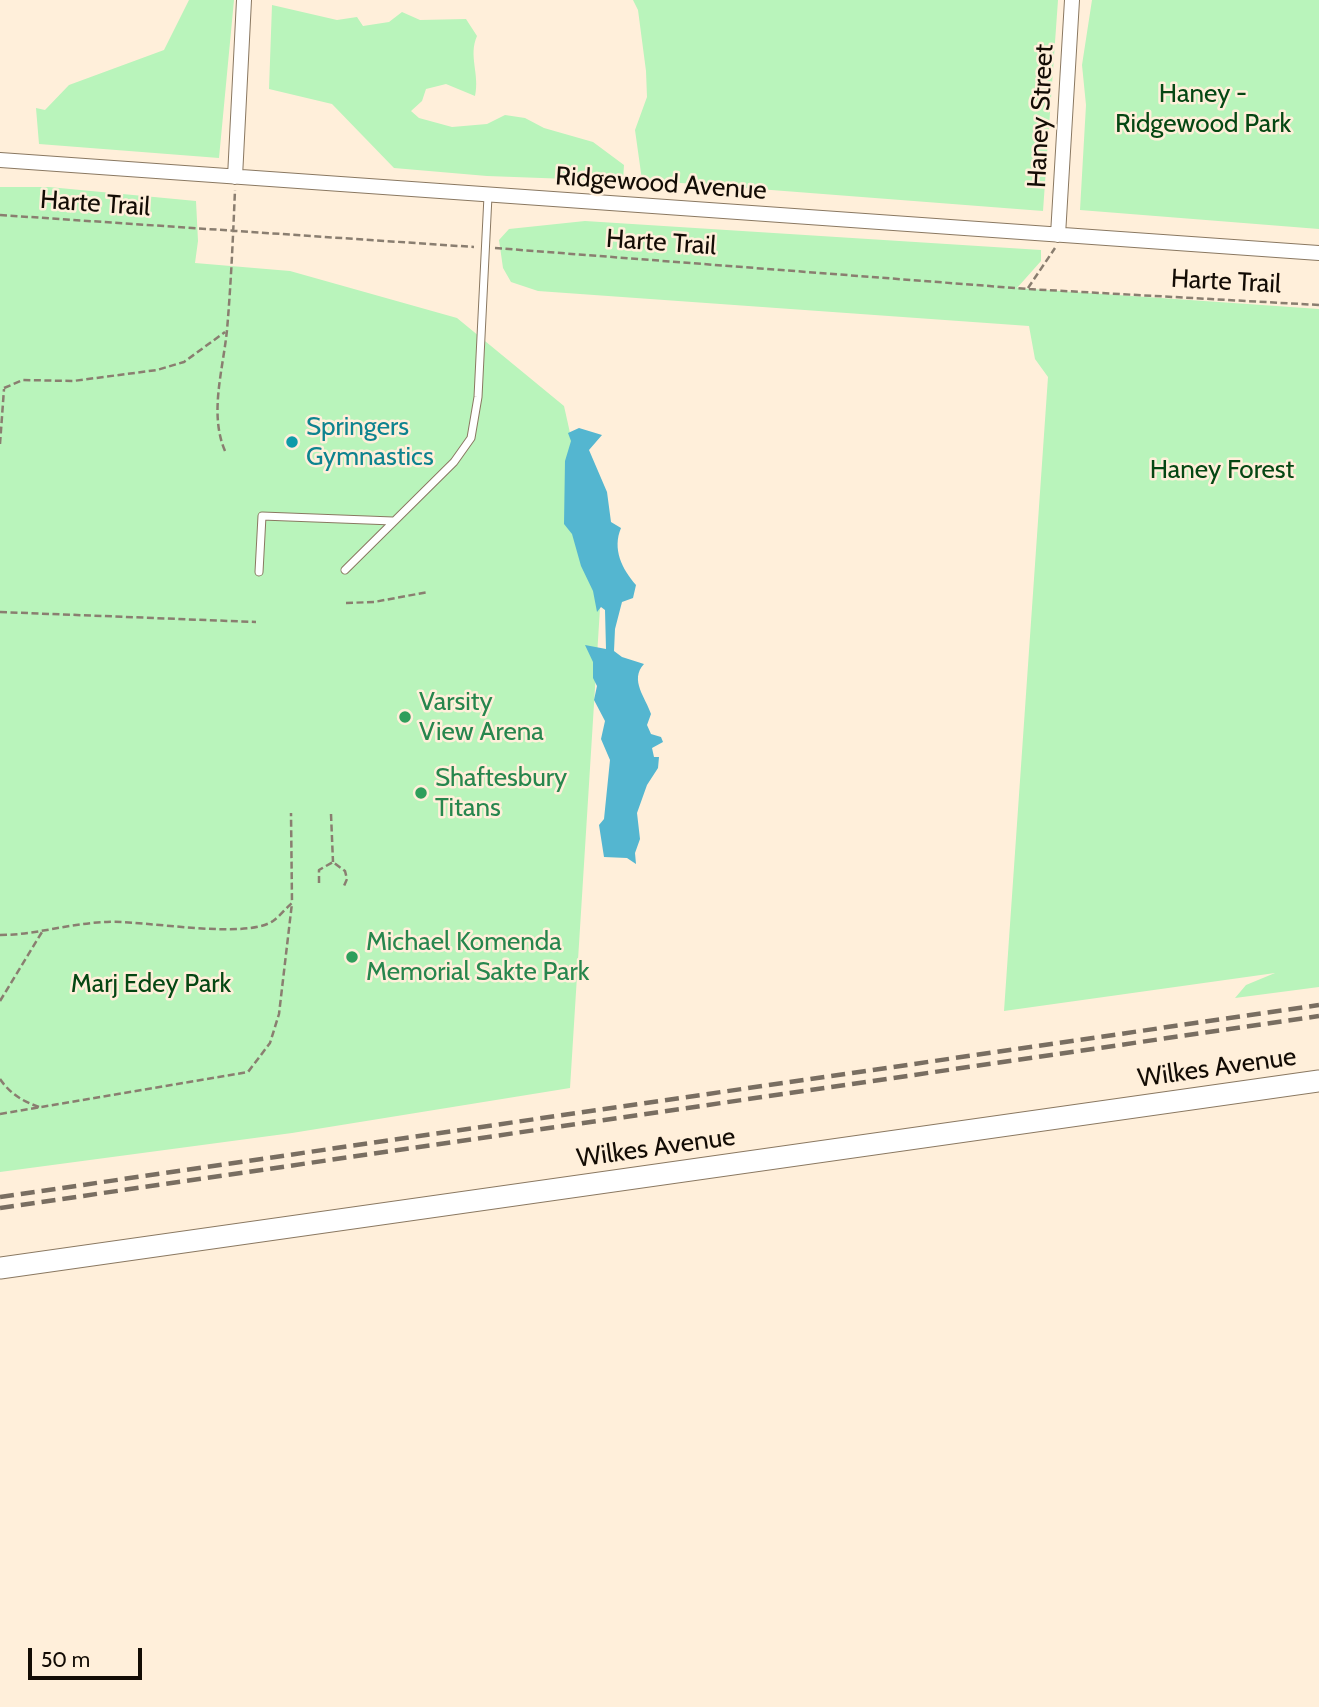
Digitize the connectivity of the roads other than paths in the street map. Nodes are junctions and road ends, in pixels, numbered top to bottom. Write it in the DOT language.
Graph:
graph roads {
  1 [pos="244,0"];
  2 [pos="1072,0"];
  3 [pos="0,160"];
  4 [pos="235,177"];
  5 [pos="488,197"];
  6 [pos="1058,235"];
  7 [pos="1319,253"];
  8 [pos="393,522"];
  9 [pos="345,570"];
  10 [pos="260,572"];
  11 [pos="1319,1081"];
  12 [pos="0,1268"];
  1 -- 4 [label="street"];
  2 -- 6 [label="street, Haney Street"];
  3 -- 4 [label="street, Ridgewood Avenue"];
  4 -- 5 [label="street, Ridgewood Avenue"];
  5 -- 6 [label="street, Ridgewood Avenue"];
  5 -- 8 [label="lane"];
  6 -- 7 [label="street, Ridgewood Avenue"];
  8 -- 9 [label="lane"];
  8 -- 10 [label="lane"];
  11 -- 12 [label="main road, Wilkes Avenue"];
}
